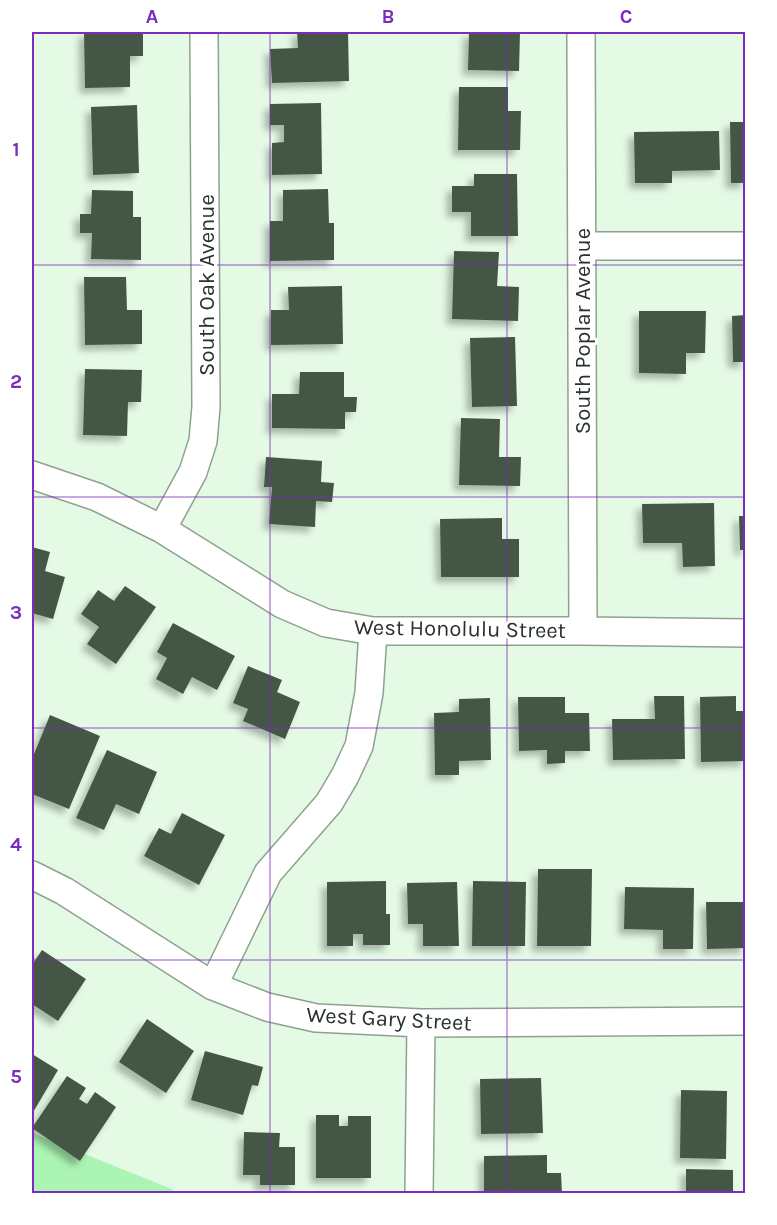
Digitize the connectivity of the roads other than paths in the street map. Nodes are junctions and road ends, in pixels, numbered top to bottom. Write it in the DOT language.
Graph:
graph roads {
  1 [pos="204,32"];
  2 [pos="581,32"];
  3 [pos="582,246"];
  4 [pos="746,246"];
  5 [pos="32,475"];
  6 [pos="162,529"];
  7 [pos="373,631"];
  8 [pos="583,631"];
  9 [pos="746,633"];
  10 [pos="32,875"];
  11 [pos="213,986"];
  12 [pos="746,1021"];
  13 [pos="421,1023"];
  14 [pos="419,1194"];
  1 -- 6 [label="street, South Oak Avenue"];
  2 -- 3 [label="street, South Poplar Avenue"];
  3 -- 4 [label="street"];
  3 -- 8 [label="street, South Poplar Avenue"];
  5 -- 6 [label="street, West Honolulu Street"];
  6 -- 7 [label="street, West Honolulu Street"];
  7 -- 8 [label="street, West Honolulu Street"];
  7 -- 11 [label="street"];
  8 -- 9 [label="street, West Honolulu Street"];
  10 -- 11 [label="street, West Gary Street"];
  11 -- 13 [label="street, West Gary Street"];
  12 -- 13 [label="street, West Gary Street"];
  13 -- 14 [label="street"];
}
